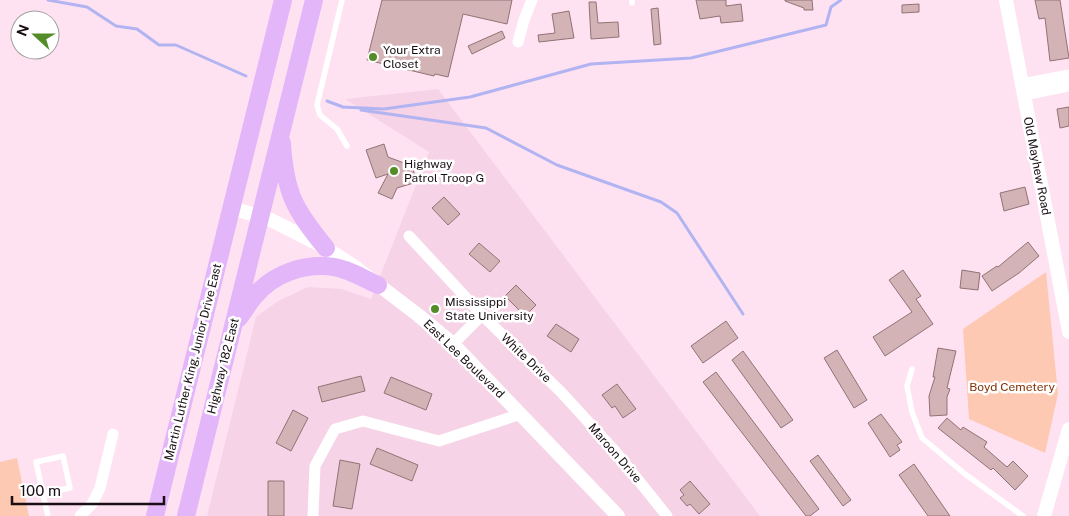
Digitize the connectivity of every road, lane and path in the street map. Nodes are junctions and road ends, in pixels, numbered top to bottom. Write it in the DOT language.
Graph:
graph roads {
  1 [pos="283,0"];
  2 [pos="314,0"];
  3 [pos="342,0"];
  4 [pos="532,0"];
  5 [pos="1006,0"];
  6 [pos="518,42"];
  7 [pos="1069,75"];
  8 [pos="1069,86"];
  9 [pos="1023,90"];
  10 [pos="282,128"];
  11 [pos="347,146"];
  12 [pos="232,208"];
  13 [pos="260,216"];
  14 [pos="409,236"];
  15 [pos="326,248"];
  16 [pos="378,285"];
  17 [pos="482,315"];
  18 [pos="232,328"];
  19 [pos="1069,332"];
  20 [pos="452,344"];
  21 [pos="912,369"];
  22 [pos="561,392"];
  23 [pos="521,414"];
  24 [pos="1069,429"];
  25 [pos="113,434"];
  26 [pos="42,494"];
  27 [pos="48,516"];
  28 [pos="80,516"];
  29 [pos="155,516"];
  30 [pos="186,516"];
  31 [pos="313,516"];
  32 [pos="618,516"];
  33 [pos="667,516"];
  34 [pos="1023,516"];
  35 [pos="1044,516"];
  1 -- 12 [label="main road, Martin Luther King, Junior Drive East"];
  2 -- 10 [label="main road, Highway 182 East"];
  3 -- 11 [label="lane"];
  4 -- 6 [label="street"];
  5 -- 9 [label="street, Old Mayhew Road"];
  7 -- 9 [label="street"];
  8 -- 9 [label="street"];
  9 -- 19 [label="street, Old Mayhew Road"];
  10 -- 13 [label="main road, Highway 182 East"];
  10 -- 15 [label="main road"];
  12 -- 13 [label="street, East Lee Boulevard"];
  12 -- 29 [label="main road, Martin Luther King, Junior Drive East"];
  13 -- 15 [label="street, East Lee Boulevard"];
  13 -- 18 [label="main road, Highway 182 East"];
  14 -- 17 [label="street, White Drive"];
  15 -- 16 [label="street, East Lee Boulevard"];
  16 -- 18 [label="main road"];
  16 -- 20 [label="street, East Lee Boulevard"];
  17 -- 20 [label="street"];
  17 -- 22 [label="street, White Drive"];
  18 -- 30 [label="main road, Highway 182 East"];
  20 -- 23 [label="street, East Lee Boulevard"];
  21 -- 34 [label="lane"];
  22 -- 33 [label="street, Maroon Drive"];
  23 -- 31 [label="street"];
  23 -- 32 [label="street, East Lee Boulevard"];
  24 -- 35 [label="street"];
  25 -- 28 [label="street"];
  26 -- 26 [label="lane"];
  26 -- 27 [label="lane"];
}
